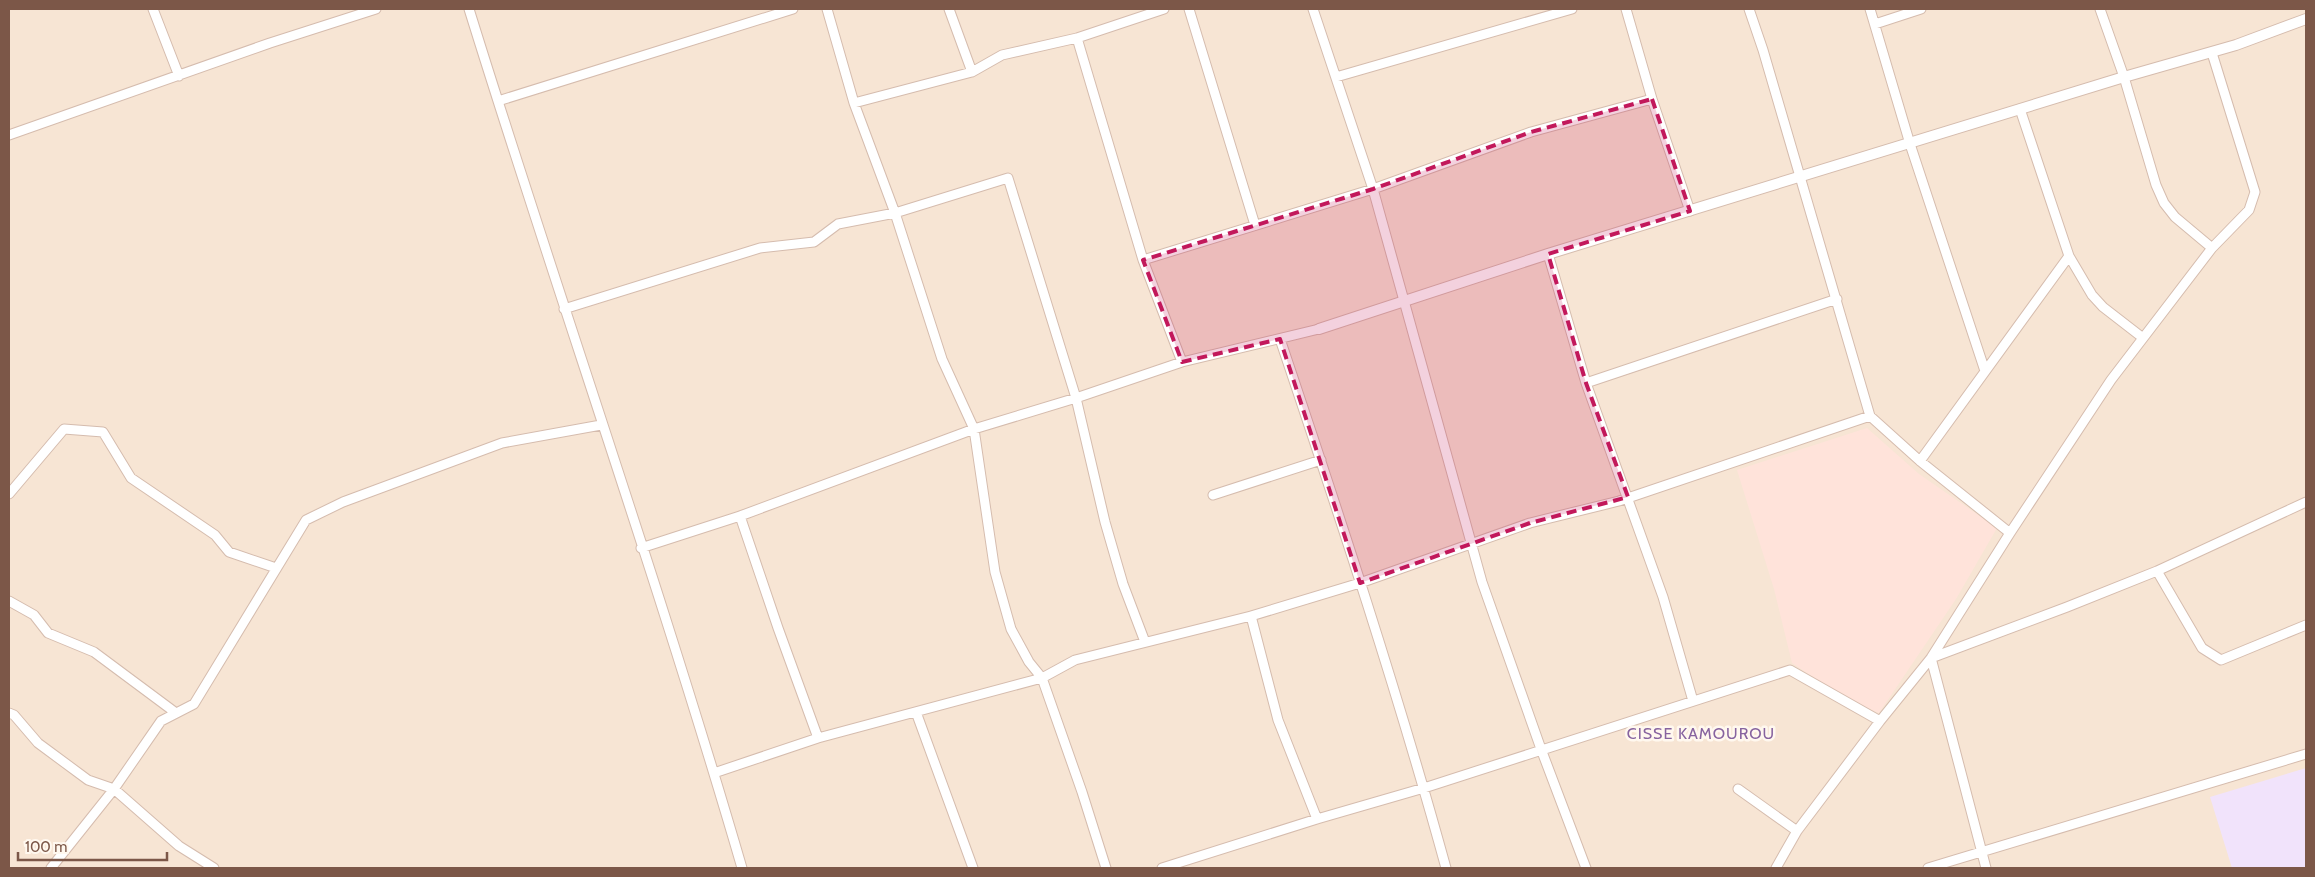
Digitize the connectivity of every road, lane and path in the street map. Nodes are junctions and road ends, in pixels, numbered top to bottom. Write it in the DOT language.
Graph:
graph roads {
  1 [pos="153,9"];
  2 [pos="376,9"];
  3 [pos="469,9"];
  4 [pos="793,9"];
  5 [pos="828,9"];
  6 [pos="949,9"];
  7 [pos="1164,9"];
  8 [pos="1189,9"];
  9 [pos="1313,9"];
  10 [pos="1572,9"];
  11 [pos="1626,9"];
  12 [pos="1749,9"];
  13 [pos="1870,9"];
  14 [pos="1921,9"];
  15 [pos="2100,9"];
  16 [pos="2306,19"];
  17 [pos="1875,24"];
  18 [pos="1077,38"];
  19 [pos="2212,52"];
  20 [pos="972,72"];
  21 [pos="179,76"];
  22 [pos="1336,77"];
  23 [pos="2124,78"];
  24 [pos="1652,99"];
  25 [pos="498,101"];
  26 [pos="854,103"];
  27 [pos="2020,109"];
  28 [pos="9,135"];
  29 [pos="1910,144"];
  30 [pos="1799,178"];
  31 [pos="1373,189"];
  32 [pos="1690,211"];
  33 [pos="895,213"];
  34 [pos="1256,225"];
  35 [pos="2212,248"];
  36 [pos="1548,254"];
  37 [pos="2068,256"];
  38 [pos="1143,260"];
  39 [pos="1837,299"];
  40 [pos="1402,302"];
  41 [pos="564,309"];
  42 [pos="1318,329"];
  43 [pos="2143,338"];
  44 [pos="1280,339"];
  45 [pos="1182,362"];
  46 [pos="1985,371"];
  47 [pos="1586,383"];
  48 [pos="1076,398"];
  49 [pos="1870,416"];
  50 [pos="601,425"];
  51 [pos="974,429"];
  52 [pos="1321,460"];
  53 [pos="1920,462"];
  54 [pos="9,494"];
  55 [pos="1213,495"];
  56 [pos="1628,497"];
  57 [pos="2306,502"];
  58 [pos="740,516"];
  59 [pos="2010,533"];
  60 [pos="1472,544"];
  61 [pos="641,548"];
  62 [pos="276,568"];
  63 [pos="2157,571"];
  64 [pos="1360,582"];
  65 [pos="9,600"];
  66 [pos="1251,616"];
  67 [pos="2306,625"];
  68 [pos="1146,642"];
  69 [pos="1931,658"];
  70 [pos="1042,678"];
  71 [pos="1693,701"];
  72 [pos="916,712"];
  73 [pos="9,713"];
  74 [pos="176,713"];
  75 [pos="1880,721"];
  76 [pos="818,738"];
  77 [pos="1540,749"];
  78 [pos="2306,754"];
  79 [pos="714,773"];
  80 [pos="114,788"];
  81 [pos="1424,788"];
  82 [pos="1738,788"];
  83 [pos="1317,819"];
  84 [pos="1797,831"];
  85 [pos="1981,853"];
  86 [pos="51,868"];
  87 [pos="214,868"];
  88 [pos="742,868"];
  89 [pos="973,868"];
  90 [pos="1106,868"];
  91 [pos="1162,868"];
  92 [pos="1446,868"];
  93 [pos="1586,868"];
  94 [pos="1776,868"];
  95 [pos="1928,868"];
  96 [pos="1986,868"];
  1 -- 21 [label="street"];
  2 -- 21 [label="street"];
  3 -- 25 [label="street"];
  4 -- 25 [label="street"];
  5 -- 26 [label="street"];
  6 -- 20 [label="street"];
  7 -- 18 [label="street"];
  8 -- 34 [label="street"];
  9 -- 22 [label="street"];
  10 -- 22 [label="street"];
  11 -- 24 [label="street"];
  12 -- 30 [label="street"];
  13 -- 17 [label="street"];
  14 -- 17 [label="street"];
  15 -- 23 [label="street"];
  16 -- 19 [label="street"];
  17 -- 29 [label="street"];
  18 -- 20 [label="street"];
  18 -- 38 [label="street"];
  19 -- 23 [label="street"];
  19 -- 35 [label="street"];
  20 -- 26 [label="street"];
  21 -- 28 [label="street"];
  22 -- 31 [label="street"];
  23 -- 27 [label="street"];
  23 -- 35 [label="street"];
  24 -- 31 [label="street"];
  24 -- 32 [label="street"];
  25 -- 41 [label="street"];
  26 -- 33 [label="street"];
  27 -- 29 [label="street"];
  27 -- 37 [label="street"];
  29 -- 30 [label="street"];
  29 -- 46 [label="street"];
  30 -- 32 [label="street"];
  30 -- 39 [label="street"];
  31 -- 34 [label="street"];
  31 -- 40 [label="street"];
  32 -- 36 [label="street"];
  33 -- 41 [label="street"];
  33 -- 48 [label="street"];
  33 -- 51 [label="street"];
  34 -- 38 [label="street"];
  35 -- 43 [label="street"];
  36 -- 40 [label="street"];
  36 -- 47 [label="street"];
  37 -- 43 [label="street"];
  37 -- 46 [label="street"];
  38 -- 45 [label="street"];
  39 -- 47 [label="street"];
  39 -- 49 [label="street"];
  40 -- 42 [label="street"];
  40 -- 60 [label="street"];
  41 -- 50 [label="street"];
  42 -- 44 [label="street"];
  43 -- 59 [label="street"];
  44 -- 45 [label="street"];
  44 -- 52 [label="street"];
  45 -- 48 [label="street"];
  46 -- 53 [label="street"];
  47 -- 56 [label="street"];
  48 -- 51 [label="street"];
  48 -- 68 [label="street"];
  49 -- 53 [label="street"];
  49 -- 56 [label="street"];
  50 -- 61 [label="street"];
  50 -- 62 [label="street"];
  51 -- 58 [label="street"];
  51 -- 70 [label="street"];
  52 -- 55 [label="street"];
  52 -- 64 [label="street"];
  53 -- 59 [label="street"];
  54 -- 62 [label="street"];
  56 -- 60 [label="street"];
  56 -- 71 [label="street"];
  57 -- 63 [label="street"];
  58 -- 61 [label="street"];
  58 -- 76 [label="street"];
  59 -- 69 [label="street"];
  60 -- 64 [label="street"];
  60 -- 77 [label="street"];
  61 -- 79 [label="street"];
  62 -- 74 [label="street"];
  63 -- 67 [label="street"];
  63 -- 69 [label="street"];
  64 -- 66 [label="street"];
  64 -- 81 [label="street"];
  65 -- 74 [label="street"];
  66 -- 68 [label="street"];
  66 -- 83 [label="street"];
  68 -- 70 [label="street"];
  69 -- 75 [label="street"];
  69 -- 85 [label="street"];
  70 -- 72 [label="street"];
  70 -- 90 [label="street"];
  71 -- 75 [label="street"];
  71 -- 77 [label="street"];
  72 -- 76 [label="street"];
  72 -- 89 [label="street"];
  73 -- 80 [label="street"];
  74 -- 80 [label="street"];
  75 -- 84 [label="street"];
  76 -- 79 [label="street"];
  77 -- 81 [label="street"];
  77 -- 93 [label="street"];
  78 -- 85 [label="street"];
  79 -- 88 [label="street"];
  80 -- 86 [label="street"];
  80 -- 87 [label="street"];
  81 -- 83 [label="street"];
  81 -- 92 [label="street"];
  82 -- 84 [label="street"];
  83 -- 91 [label="street"];
  84 -- 94 [label="street"];
  85 -- 95 [label="street"];
  85 -- 96 [label="street"];
}
